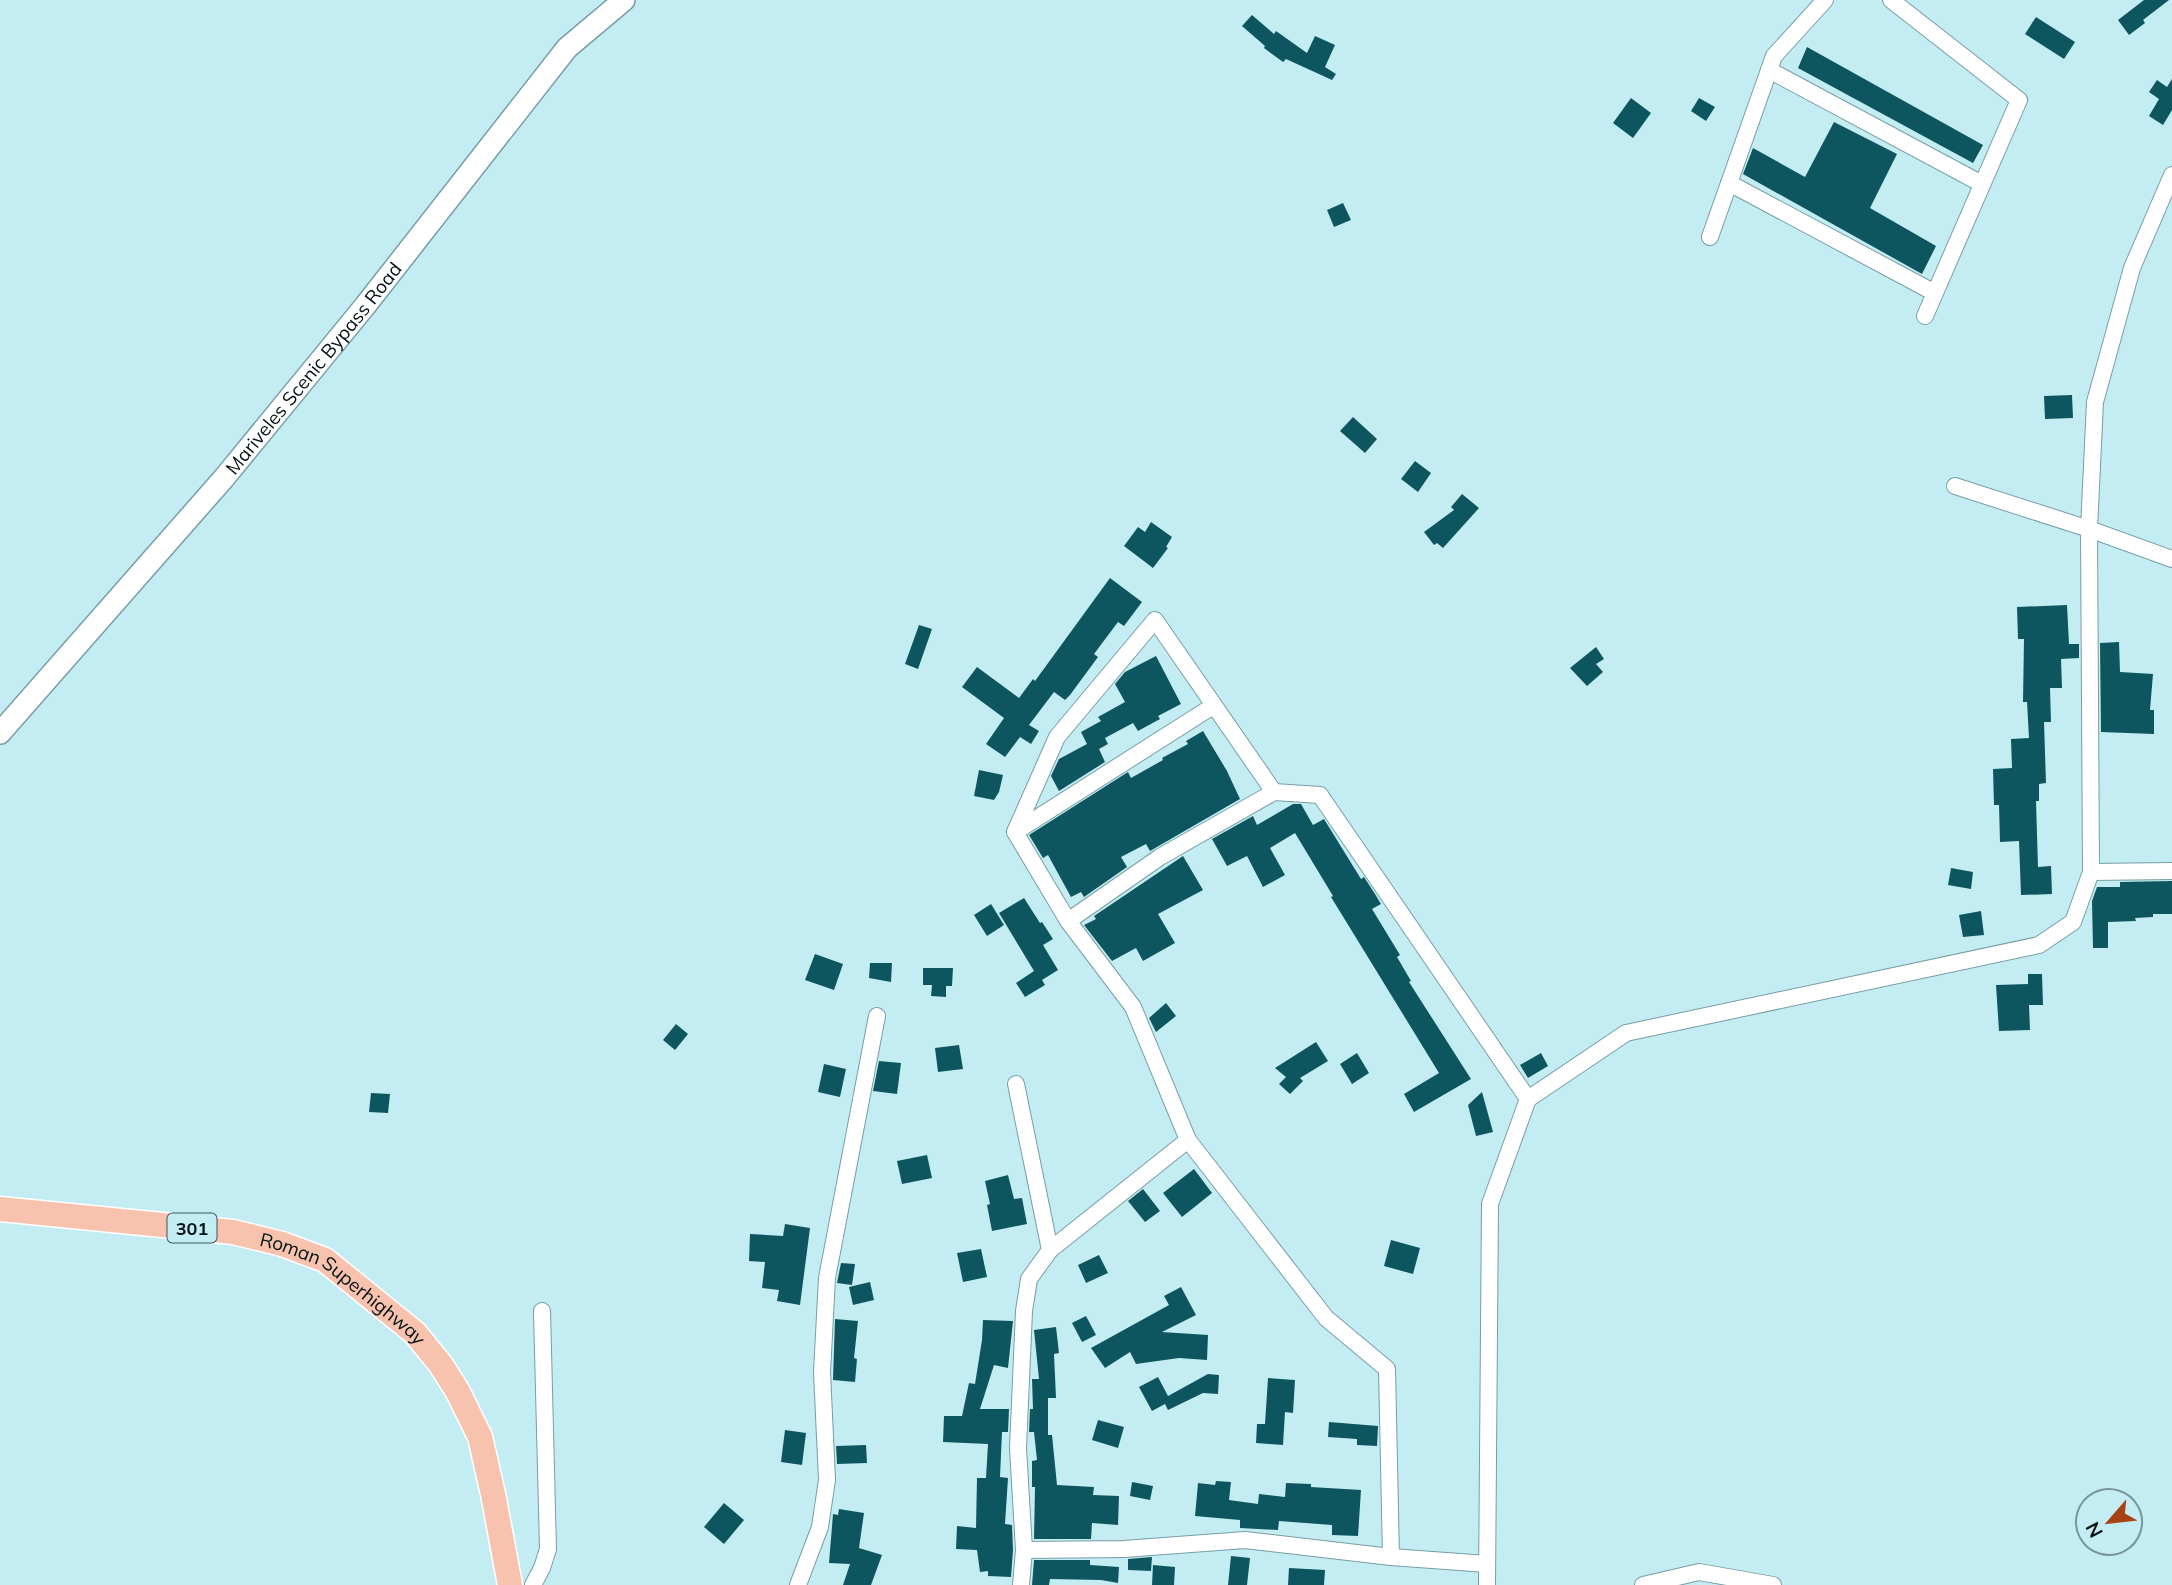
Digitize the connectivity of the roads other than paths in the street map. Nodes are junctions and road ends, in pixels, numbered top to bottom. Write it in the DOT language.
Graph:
graph roads {
  1 [pos="624,0"];
  2 [pos="1825,0"];
  3 [pos="1891,0"];
  4 [pos="1769,70"];
  5 [pos="2172,175"];
  6 [pos="1729,183"];
  7 [pos="1982,184"];
  8 [pos="1710,237"];
  9 [pos="1935,293"];
  10 [pos="1925,316"];
  11 [pos="1955,486"];
  12 [pos="2090,529"];
  13 [pos="2172,559"];
  14 [pos="1213,706"];
  15 [pos="0,733"];
  16 [pos="1274,792"];
  17 [pos="1015,832"];
  18 [pos="2172,871"];
  19 [pos="2091,872"];
  20 [pos="1068,921"];
  21 [pos="877,1016"];
  22 [pos="1016,1084"];
  23 [pos="1528,1099"];
  24 [pos="1188,1140"];
  25 [pos="0,1209"];
  26 [pos="1050,1250"];
  27 [pos="542,1311"];
  28 [pos="1024,1550"];
  29 [pos="1391,1557"];
  30 [pos="1487,1564"];
  31 [pos="510,1585"];
  32 [pos="533,1585"];
  33 [pos="798,1585"];
  34 [pos="1021,1585"];
  35 [pos="1487,1585"];
  36 [pos="1643,1585"];
  37 [pos="1773,1585"];
  1 -- 15 [label="main road, Mariveles Scenic Bypass Road"];
  2 -- 4 [label="street"];
  3 -- 7 [label="street"];
  4 -- 6 [label="street"];
  4 -- 7 [label="street"];
  5 -- 12 [label="street"];
  6 -- 8 [label="street"];
  6 -- 9 [label="street"];
  7 -- 9 [label="street"];
  9 -- 10 [label="street"];
  11 -- 12 [label="street"];
  12 -- 13 [label="street"];
  12 -- 19 [label="street"];
  14 -- 16 [label="street"];
  14 -- 17 [label="street"];
  14 -- 17 [label="street"];
  16 -- 20 [label="street"];
  16 -- 23 [label="street"];
  17 -- 20 [label="street"];
  18 -- 19 [label="street"];
  19 -- 23 [label="street"];
  20 -- 24 [label="street"];
  21 -- 33 [label="street"];
  22 -- 26 [label="street"];
  23 -- 30 [label="street"];
  24 -- 26 [label="street"];
  24 -- 29 [label="street"];
  25 -- 31 [label="main road, Roman Superhighway / 301"];
  26 -- 28 [label="street"];
  27 -- 32 [label="street"];
  28 -- 29 [label="street"];
  28 -- 34 [label="street"];
  29 -- 30 [label="street"];
  30 -- 35 [label="street"];
  36 -- 37 [label="street"];
}
